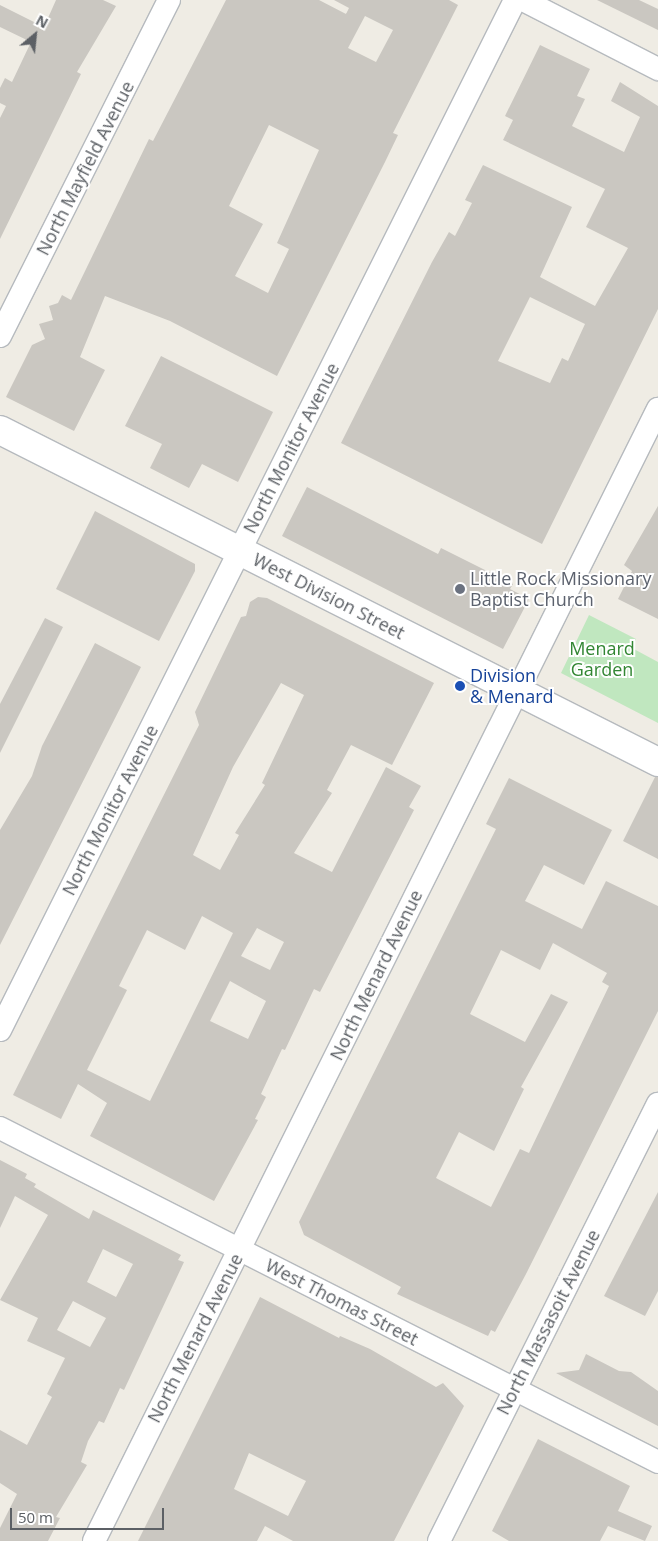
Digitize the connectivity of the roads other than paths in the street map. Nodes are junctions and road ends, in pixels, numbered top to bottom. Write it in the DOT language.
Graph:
graph roads {
  1 [pos="169,0"];
  2 [pos="515,0"];
  3 [pos="523,0"];
  4 [pos="658,69"];
  5 [pos="0,336"];
  6 [pos="658,409"];
  7 [pos="0,430"];
  8 [pos="240,551"];
  9 [pos="517,691"];
  10 [pos="658,762"];
  11 [pos="0,1030"];
  12 [pos="658,1104"];
  13 [pos="0,1128"];
  14 [pos="239,1250"];
  15 [pos="515,1389"];
  16 [pos="658,1462"];
  17 [pos="94,1541"];
  18 [pos="439,1541"];
  1 -- 5 [label="street, North Mayfield Avenue"];
  2 -- 8 [label="street, North Monitor Avenue"];
  3 -- 4 [label="street"];
  6 -- 9 [label="street, North Menard Avenue"];
  7 -- 8 [label="main road, West Division Street"];
  8 -- 9 [label="main road, West Division Street"];
  8 -- 11 [label="street, North Monitor Avenue"];
  9 -- 10 [label="main road, West Division Street"];
  9 -- 14 [label="street, North Menard Avenue"];
  12 -- 15 [label="street, North Massasoit Avenue"];
  13 -- 14 [label="street, West Thomas Street"];
  14 -- 15 [label="street, West Thomas Street"];
  14 -- 17 [label="street, North Menard Avenue"];
  15 -- 16 [label="street, West Thomas Street"];
  15 -- 18 [label="street, North Massasoit Avenue"];
}
